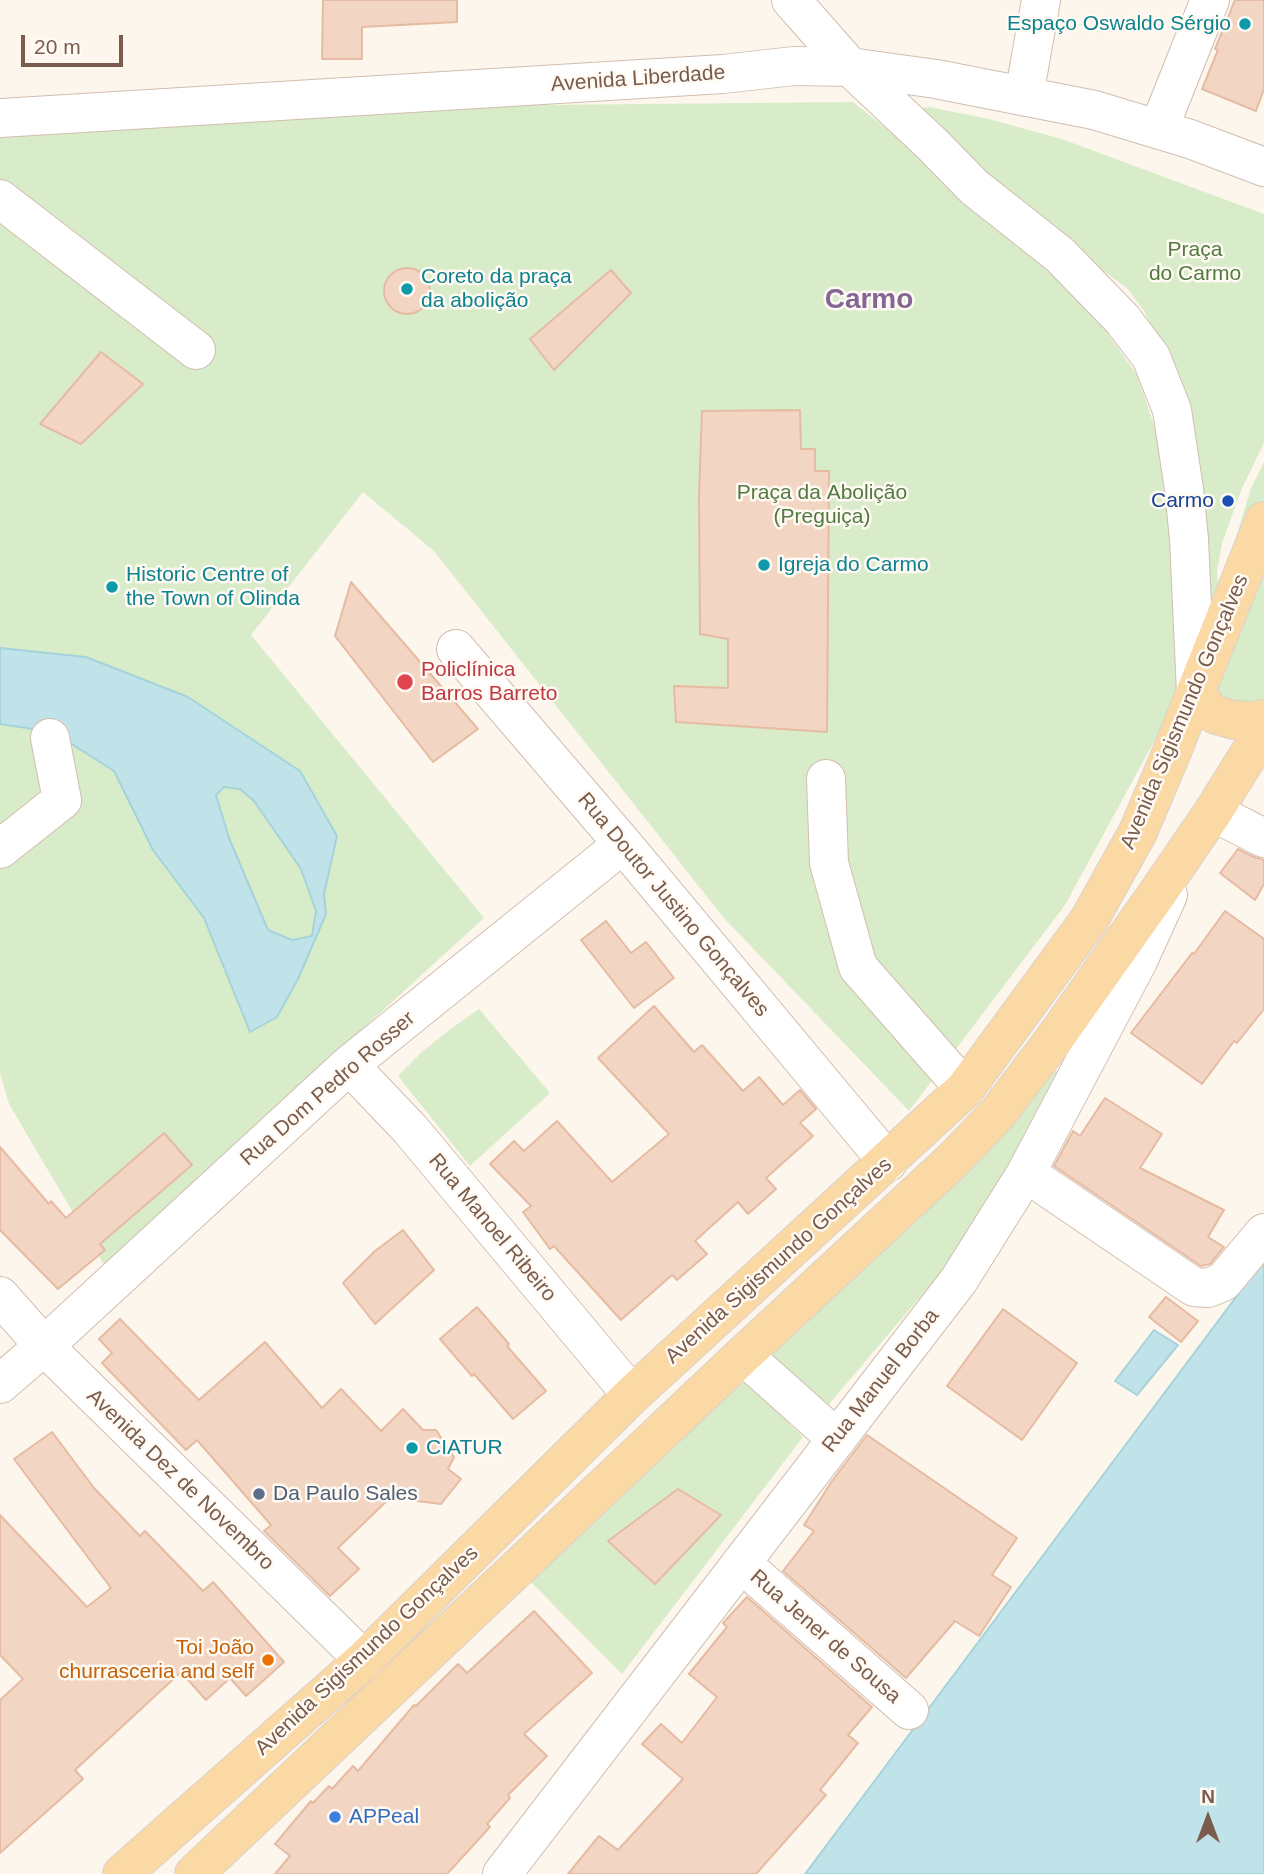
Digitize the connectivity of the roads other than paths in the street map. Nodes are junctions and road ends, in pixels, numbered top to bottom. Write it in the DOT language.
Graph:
graph roads {
  1 [pos="791,0"];
  2 [pos="1041,0"];
  3 [pos="1210,0"];
  4 [pos="850,67"];
  5 [pos="1024,96"];
  6 [pos="0,118"];
  7 [pos="1159,128"];
  8 [pos="1264,167"];
  9 [pos="0,198"];
  10 [pos="196,350"];
  11 [pos="1264,522"];
  12 [pos="456,649"];
  13 [pos="1196,693"];
  14 [pos="1264,719"];
  15 [pos="1264,730"];
  16 [pos="50,738"];
  17 [pos="825,779"];
  18 [pos="1213,812"];
  19 [pos="1264,838"];
  20 [pos="623,844"];
  21 [pos="1191,844"];
  22 [pos="0,849"];
  23 [pos="349,1065"];
  24 [pos="965,1089"];
  25 [pos="888,1162"];
  26 [pos="1026,1174"];
  27 [pos="1264,1233"];
  28 [pos="0,1296"];
  29 [pos="44,1346"];
  30 [pos="743,1355"];
  31 [pos="0,1384"];
  32 [pos="632,1395"];
  33 [pos="837,1439"];
  34 [pos="741,1563"];
  35 [pos="364,1660"];
  36 [pos="909,1710"];
  37 [pos="122,1874"];
  38 [pos="194,1874"];
  39 [pos="502,1874"];
  1 -- 4 [label="street"];
  2 -- 5 [label="street"];
  3 -- 7 [label="street"];
  4 -- 5 [label="street, Avenida Liberdade"];
  4 -- 6 [label="street, Avenida Liberdade"];
  4 -- 13 [label="street"];
  5 -- 7 [label="street, Avenida Liberdade"];
  7 -- 8 [label="street, Avenida Liberdade"];
  9 -- 10 [label="street"];
  11 -- 13 [label="main road, Avenida Sigismundo Gonçalves"];
  12 -- 20 [label="street, Rua Doutor Justino Gonçalves"];
  13 -- 14 [label="main road"];
  13 -- 24 [label="main road, Avenida Sigismundo Gonçalves"];
  15 -- 18 [label="main road, Avenida Sigismundo Gonçalves"];
  16 -- 22 [label="street"];
  17 -- 24 [label="street"];
  18 -- 19 [label="street"];
  18 -- 21 [label="main road, Avenida Sigismundo Gonçalves"];
  20 -- 23 [label="street, Rua Dom Pedro Rosser"];
  20 -- 25 [label="street, Rua Doutor Justino Gonçalves"];
  21 -- 26 [label="street, Rua Manuel Borba"];
  21 -- 30 [label="main road, Avenida Sigismundo Gonçalves"];
  23 -- 29 [label="street, Rua Dom Pedro Rosser"];
  23 -- 32 [label="street, Rua Manoel Ribeiro"];
  24 -- 25 [label="main road, Avenida Sigismundo Gonçalves"];
  25 -- 32 [label="main road, Avenida Sigismundo Gonçalves"];
  26 -- 27 [label="street"];
  26 -- 33 [label="street, Rua Manuel Borba"];
  28 -- 29 [label="street, Avenida Dez de Novembro"];
  29 -- 31 [label="street, Rua Dom Pedro Rosser"];
  29 -- 35 [label="street, Avenida Dez de Novembro"];
  30 -- 33 [label="street"];
  30 -- 38 [label="main road, Avenida Sigismundo Gonçalves"];
  32 -- 35 [label="main road, Avenida Sigismundo Gonçalves"];
  33 -- 34 [label="street, Rua Manuel Borba"];
  34 -- 36 [label="street, Rua Jener de Sousa"];
  34 -- 39 [label="street, Rua Manuel Borba"];
  35 -- 37 [label="main road, Avenida Sigismundo Gonçalves"];
}
